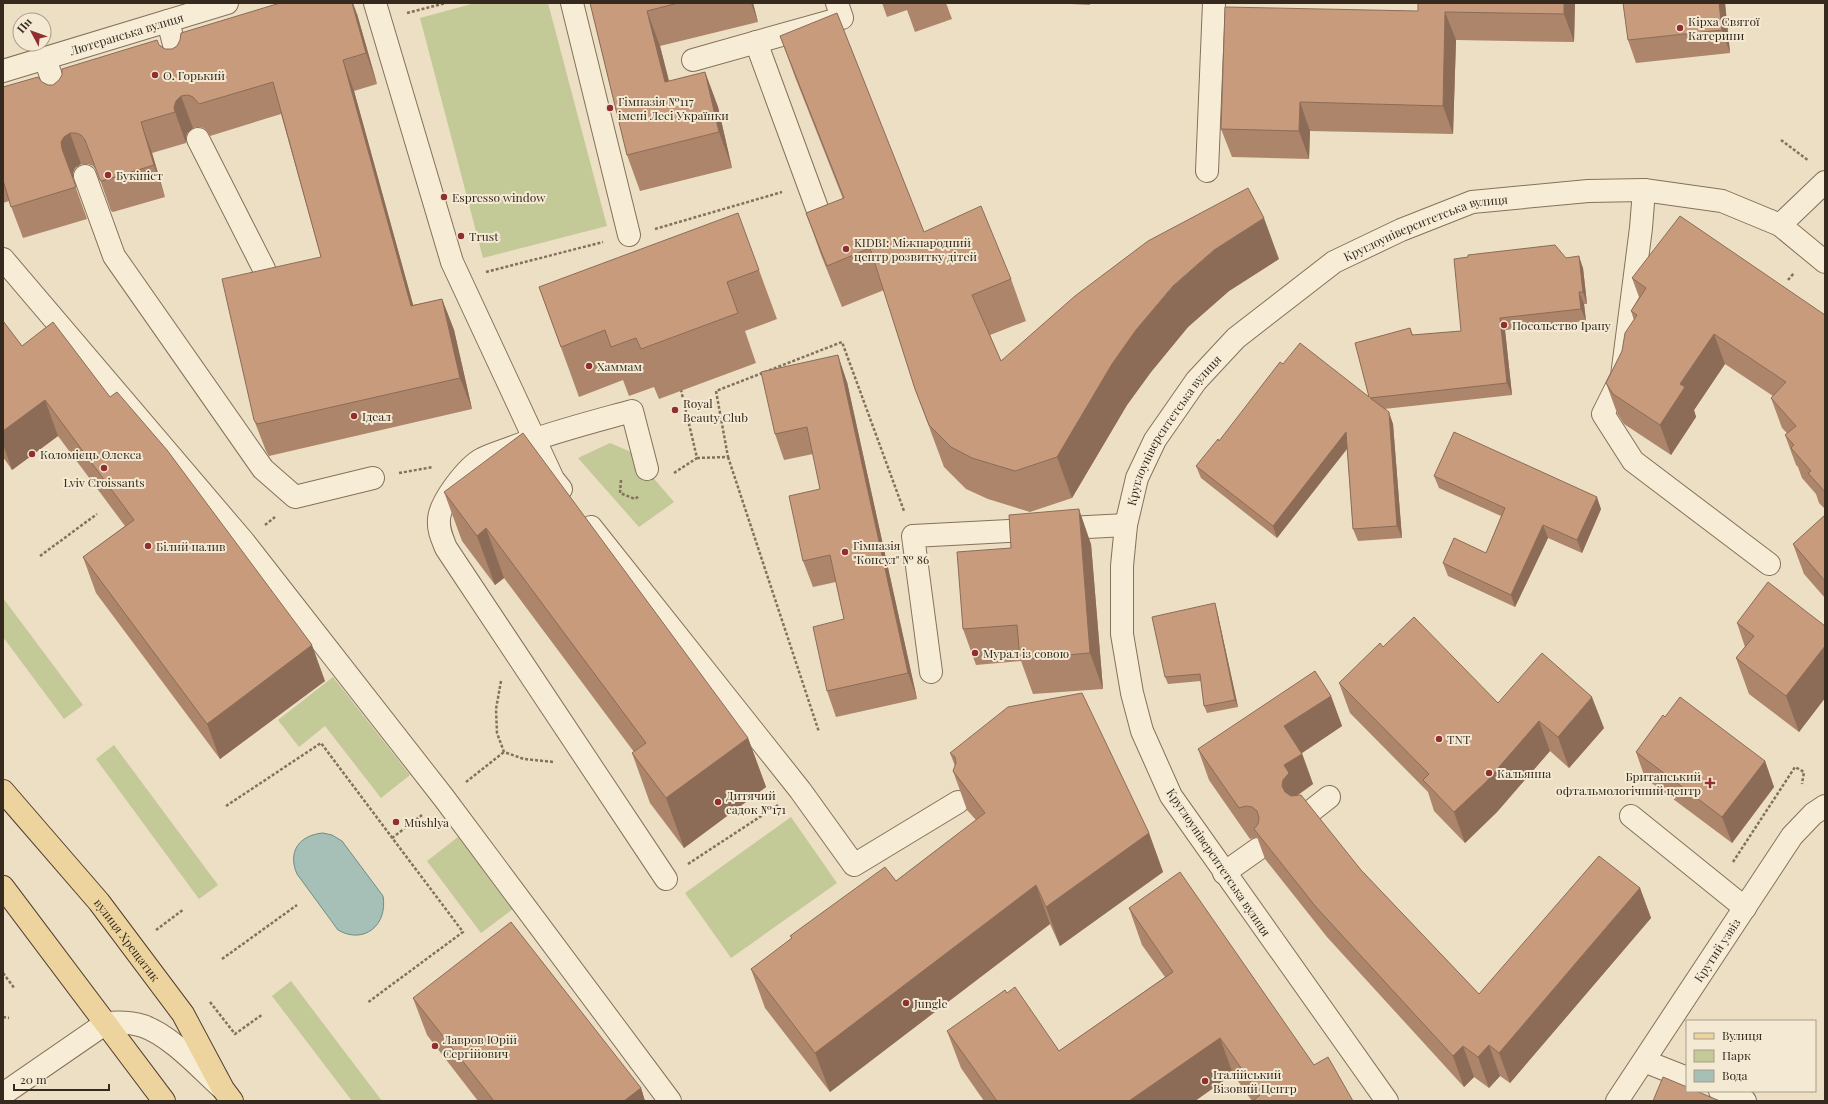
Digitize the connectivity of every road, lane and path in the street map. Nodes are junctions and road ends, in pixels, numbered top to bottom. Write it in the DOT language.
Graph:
graph roads {
  1 [pos="227,3"];
  2 [pos="375,3"];
  3 [pos="446,3"];
  4 [pos="572,3"];
  5 [pos="837,3"];
  6 [pos="1214,3"];
  7 [pos="168,21"];
  8 [pos="408,21"];
  9 [pos="756,42"];
  10 [pos="46,59"];
  11 [pos="693,60"];
  12 [pos="180,68"];
  13 [pos="3,71"];
  14 [pos="61,104"];
  15 [pos="198,139"];
  16 [pos="1781,140"];
  17 [pos="1812,164"];
  18 [pos="1207,171"];
  19 [pos="85,176"];
  20 [pos="1825,182"];
  21 [pos="808,184"];
  22 [pos="1644,190"];
  23 [pos="821,219"];
  24 [pos="673,225"];
  25 [pos="1780,225"];
  26 [pos="629,235"];
  27 [pos="3,259"];
  28 [pos="1825,262"];
  29 [pos="264,269"];
  30 [pos="481,274"];
  31 [pos="681,390"];
  32 [pos="534,439"];
  33 [pos="728,457"];
  34 [pos="697,458"];
  35 [pos="435,467"];
  36 [pos="647,469"];
  37 [pos="673,474"];
  38 [pos="373,478"];
  39 [pos="97,514"];
  40 [pos="1126,525"];
  41 [pos="913,536"];
  42 [pos="40,556"];
  43 [pos="1769,564"];
  44 [pos="516,652"];
  45 [pos="931,672"];
  46 [pos="819,732"];
  47 [pos="504,752"];
  48 [pos="586,758"];
  49 [pos="1802,784"];
  50 [pos="800,790"];
  51 [pos="3,792"];
  52 [pos="1329,797"];
  53 [pos="444,798"];
  54 [pos="958,802"];
  55 [pos="226,806"];
  56 [pos="1825,806"];
  57 [pos="1306,815"];
  58 [pos="1631,816"];
  59 [pos="392,838"];
  60 [pos="1745,843"];
  61 [pos="1258,850"];
  62 [pos="1224,873"];
  63 [pos="666,879"];
  64 [pos="3,887"];
  65 [pos="297,905"];
  66 [pos="1745,908"];
  67 [pos="184,909"];
  68 [pos="156,930"];
  69 [pos="222,959"];
  70 [pos="3,973"];
  71 [pos="15,989"];
  72 [pos="207,998"];
  73 [pos="367,1003"];
  74 [pos="263,1014"];
  75 [pos="3,1017"];
  76 [pos="9,1018"];
  77 [pos="106,1023"];
  78 [pos="1644,1061"];
  79 [pos="1686,1078"];
  80 [pos="1722,1092"];
  81 [pos="3,1094"];
  82 [pos="227,1095"];
  83 [pos="164,1101"];
  84 [pos="670,1101"];
  85 [pos="1387,1101"];
  86 [pos="1617,1101"];
  87 [pos="1745,1101"];
  1 -- 7 [label="street, Лютеранська вулиця"];
  2 -- 32 [label="street"];
  3 -- 8 [label="path"];
  4 -- 26 [label="street"];
  5 -- 9 [label="street"];
  6 -- 18 [label="street"];
  7 -- 10 [label="street, Лютеранська вулиця"];
  7 -- 12 [label="street"];
  9 -- 11 [label="street"];
  9 -- 21 [label="street"];
  10 -- 13 [label="street, Лютеранська вулиця"];
  10 -- 14 [label="street"];
  15 -- 29 [label="street"];
  16 -- 17 [label="path"];
  19 -- 38 [label="street"];
  20 -- 25 [label="street"];
  21 -- 23 [label="street"];
  21 -- 24 [label="path"];
  22 -- 25 [label="street, Круглоуніверситетська вулиця"];
  22 -- 40 [label="street, Круглоуніверситетська вулиця"];
  22 -- 43 [label="street"];
  25 -- 28 [label="street, Круглоуніверситетська вулиця"];
  26 -- 30 [label="path"];
  27 -- 53 [label="street"];
  31 -- 34 [label="path"];
  32 -- 36 [label="street"];
  32 -- 44 [label="street"];
  32 -- 50 [label="street"];
  33 -- 34 [label="path"];
  33 -- 41 [label="path"];
  33 -- 46 [label="path"];
  34 -- 37 [label="path"];
  35 -- 38 [label="path"];
  39 -- 42 [label="path"];
  40 -- 41 [label="street"];
  40 -- 62 [label="street, Круглоуніверситетська вулиця"];
  41 -- 45 [label="street"];
  44 -- 47 [label="path"];
  44 -- 48 [label="street"];
  47 -- 48 [label="path"];
  47 -- 53 [label="path"];
  48 -- 63 [label="street"];
  49 -- 60 [label="path"];
  50 -- 54 [label="street"];
  50 -- 63 [label="path"];
  51 -- 82 [label="main road, вулиця Хрещатик"];
  52 -- 57 [label="street"];
  53 -- 59 [label="path"];
  53 -- 84 [label="street"];
  55 -- 59 [label="path"];
  56 -- 66 [label="street, Крутий узвіз"];
  58 -- 66 [label="street"];
  59 -- 73 [label="path"];
  61 -- 62 [label="street"];
  62 -- 85 [label="street, Круглоуніверситетська вулиця"];
  64 -- 77 [label="main road"];
  65 -- 69 [label="path"];
  66 -- 78 [label="street, Крутий узвіз"];
  67 -- 68 [label="path"];
  70 -- 71 [label="path"];
  72 -- 74 [label="path"];
  75 -- 76 [label="path"];
  77 -- 81 [label="street"];
  77 -- 82 [label="street"];
  77 -- 83 [label="main road"];
  78 -- 79 [label="street"];
  78 -- 86 [label="street, Крутий узвіз"];
  80 -- 87 [label="street"];
}
